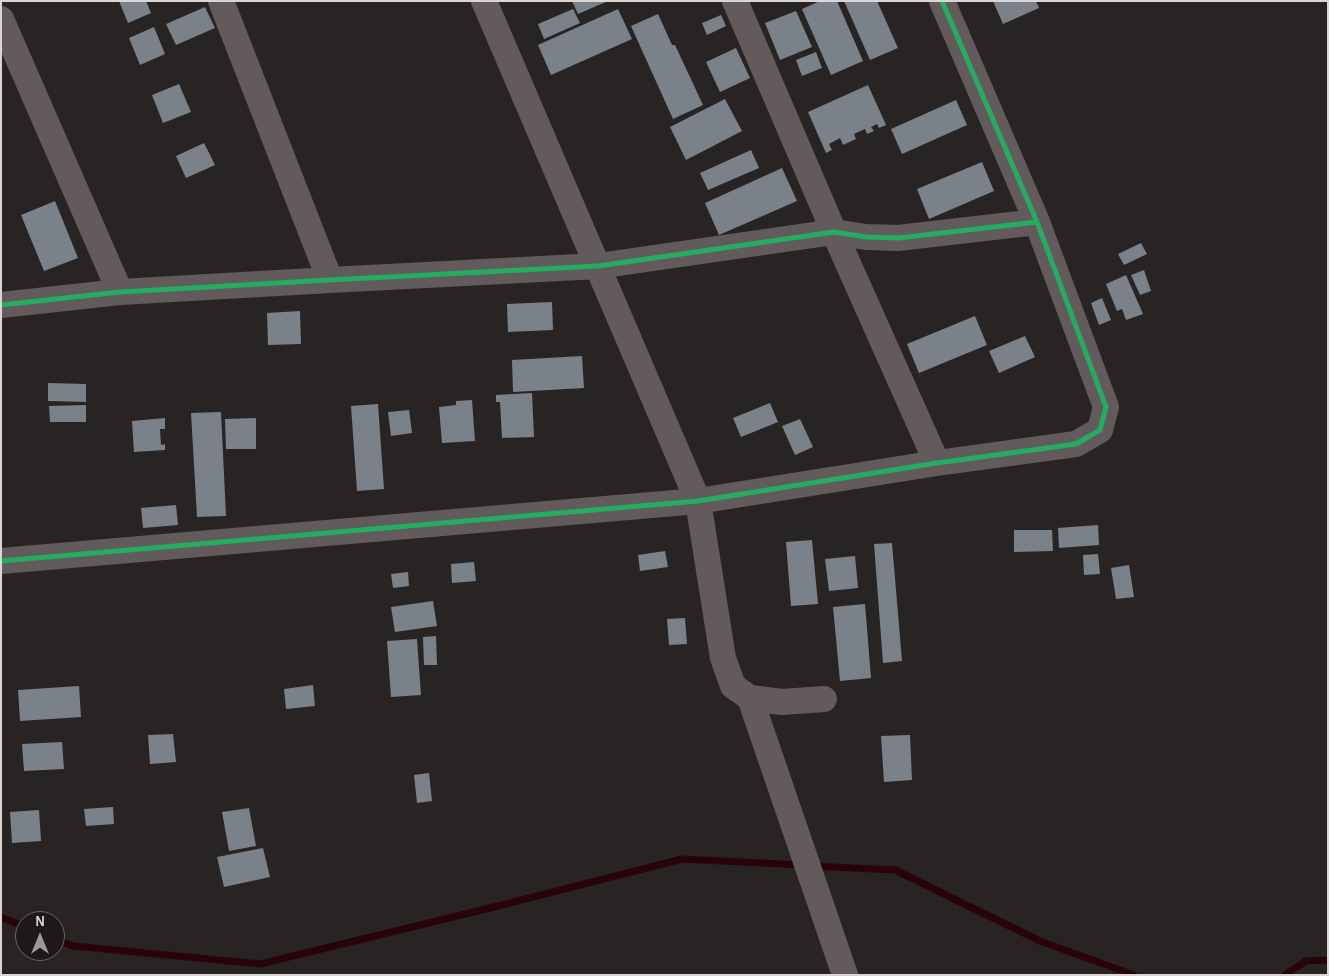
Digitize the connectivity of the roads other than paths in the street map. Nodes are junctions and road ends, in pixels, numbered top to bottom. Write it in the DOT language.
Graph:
graph roads {
  1 [pos="221,1"];
  2 [pos="484,1"];
  3 [pos="735,1"];
  4 [pos="942,1"];
  5 [pos="1,19"];
  6 [pos="8,53"];
  7 [pos="1037,222"];
  8 [pos="834,232"];
  9 [pos="598,266"];
  10 [pos="330,280"];
  11 [pos="120,292"];
  12 [pos="1,305"];
  13 [pos="937,462"];
  14 [pos="698,501"];
  15 [pos="1,561"];
  16 [pos="750,698"];
  17 [pos="824,699"];
  18 [pos="846,975"];
  1 -- 10 [label="street"];
  2 -- 9 [label="street"];
  3 -- 8 [label="street"];
  4 -- 7 [label="street"];
  5 -- 6 [label="street"];
  6 -- 11 [label="street"];
  7 -- 8 [label="street"];
  7 -- 13 [label="street"];
  8 -- 9 [label="street"];
  8 -- 13 [label="street"];
  9 -- 10 [label="street"];
  9 -- 14 [label="street"];
  10 -- 11 [label="street"];
  11 -- 12 [label="street"];
  13 -- 14 [label="street"];
  14 -- 15 [label="street"];
  14 -- 16 [label="street"];
  16 -- 17 [label="street"];
  16 -- 18 [label="street"];
}
